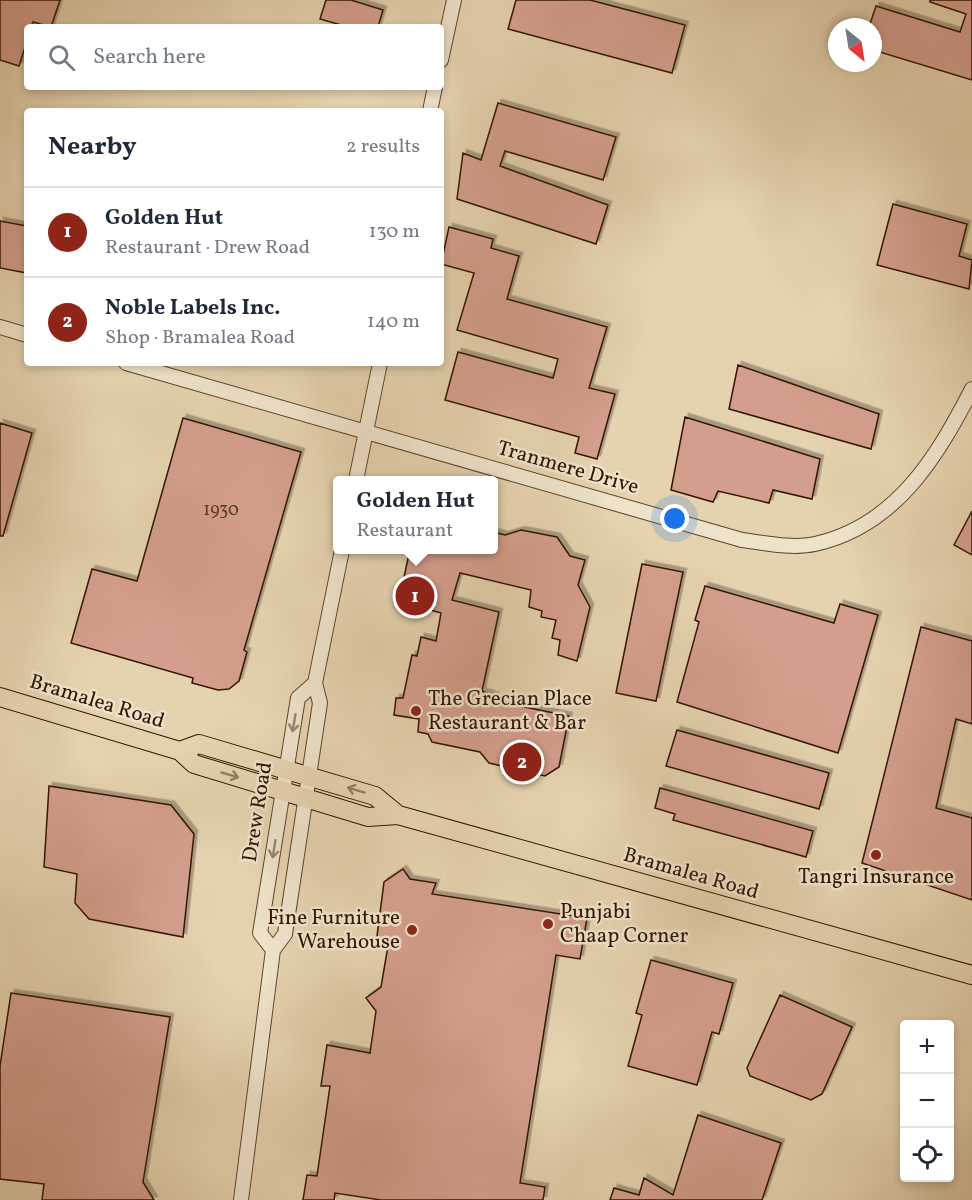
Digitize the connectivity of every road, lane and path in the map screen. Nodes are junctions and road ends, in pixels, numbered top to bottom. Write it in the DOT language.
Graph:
graph roads {
  1 [pos="454,0"];
  2 [pos="444,46"];
  3 [pos="434,90"];
  4 [pos="431,108"];
  5 [pos="0,327"];
  6 [pos="24,334"];
  7 [pos="137,366"];
  8 [pos="379,366"];
  9 [pos="972,389"];
  10 [pos="366,431"];
  11 [pos="357,476"];
  12 [pos="341,554"];
  13 [pos="315,683"];
  14 [pos="0,697"];
  15 [pos="180,751"];
  16 [pos="286,770"];
  17 [pos="309,776"];
  18 [pos="283,792"];
  19 [pos="306,798"];
  20 [pos="398,815"];
  21 [pos="273,950"];
  22 [pos="972,975"];
  23 [pos="241,1200"];
  1 -- 2 [label="street"];
  3 -- 4 [label="street"];
  5 -- 6 [label="street"];
  7 -- 10 [label="street, Tranmere Drive"];
  8 -- 10 [label="street"];
  9 -- 10 [label="street, Tranmere Drive"];
  10 -- 11 [label="street"];
  12 -- 13 [label="street, Drew Road"];
  13 -- 16 [label="street, Drew Road, one-way"];
  13 -- 17 [label="street, Drew Road"];
  14 -- 15 [label="main road, Bramalea Road"];
  15 -- 16 [label="main road, Bramalea Road"];
  15 -- 18 [label="main road, Bramalea Road, one-way"];
  16 -- 17 [label="main road, Bramalea Road"];
  16 -- 18 [label="street, Drew Road"];
  17 -- 19 [label="street, Drew Road"];
  20 -- 17 [label="main road, Bramalea Road, one-way"];
  18 -- 19 [label="main road, Bramalea Road"];
  18 -- 21 [label="street, Drew Road, one-way"];
  19 -- 20 [label="main road, Bramalea Road"];
  19 -- 21 [label="street, Drew Road"];
  20 -- 22 [label="main road, Bramalea Road"];
  21 -- 23 [label="street, Drew Road"];
}
